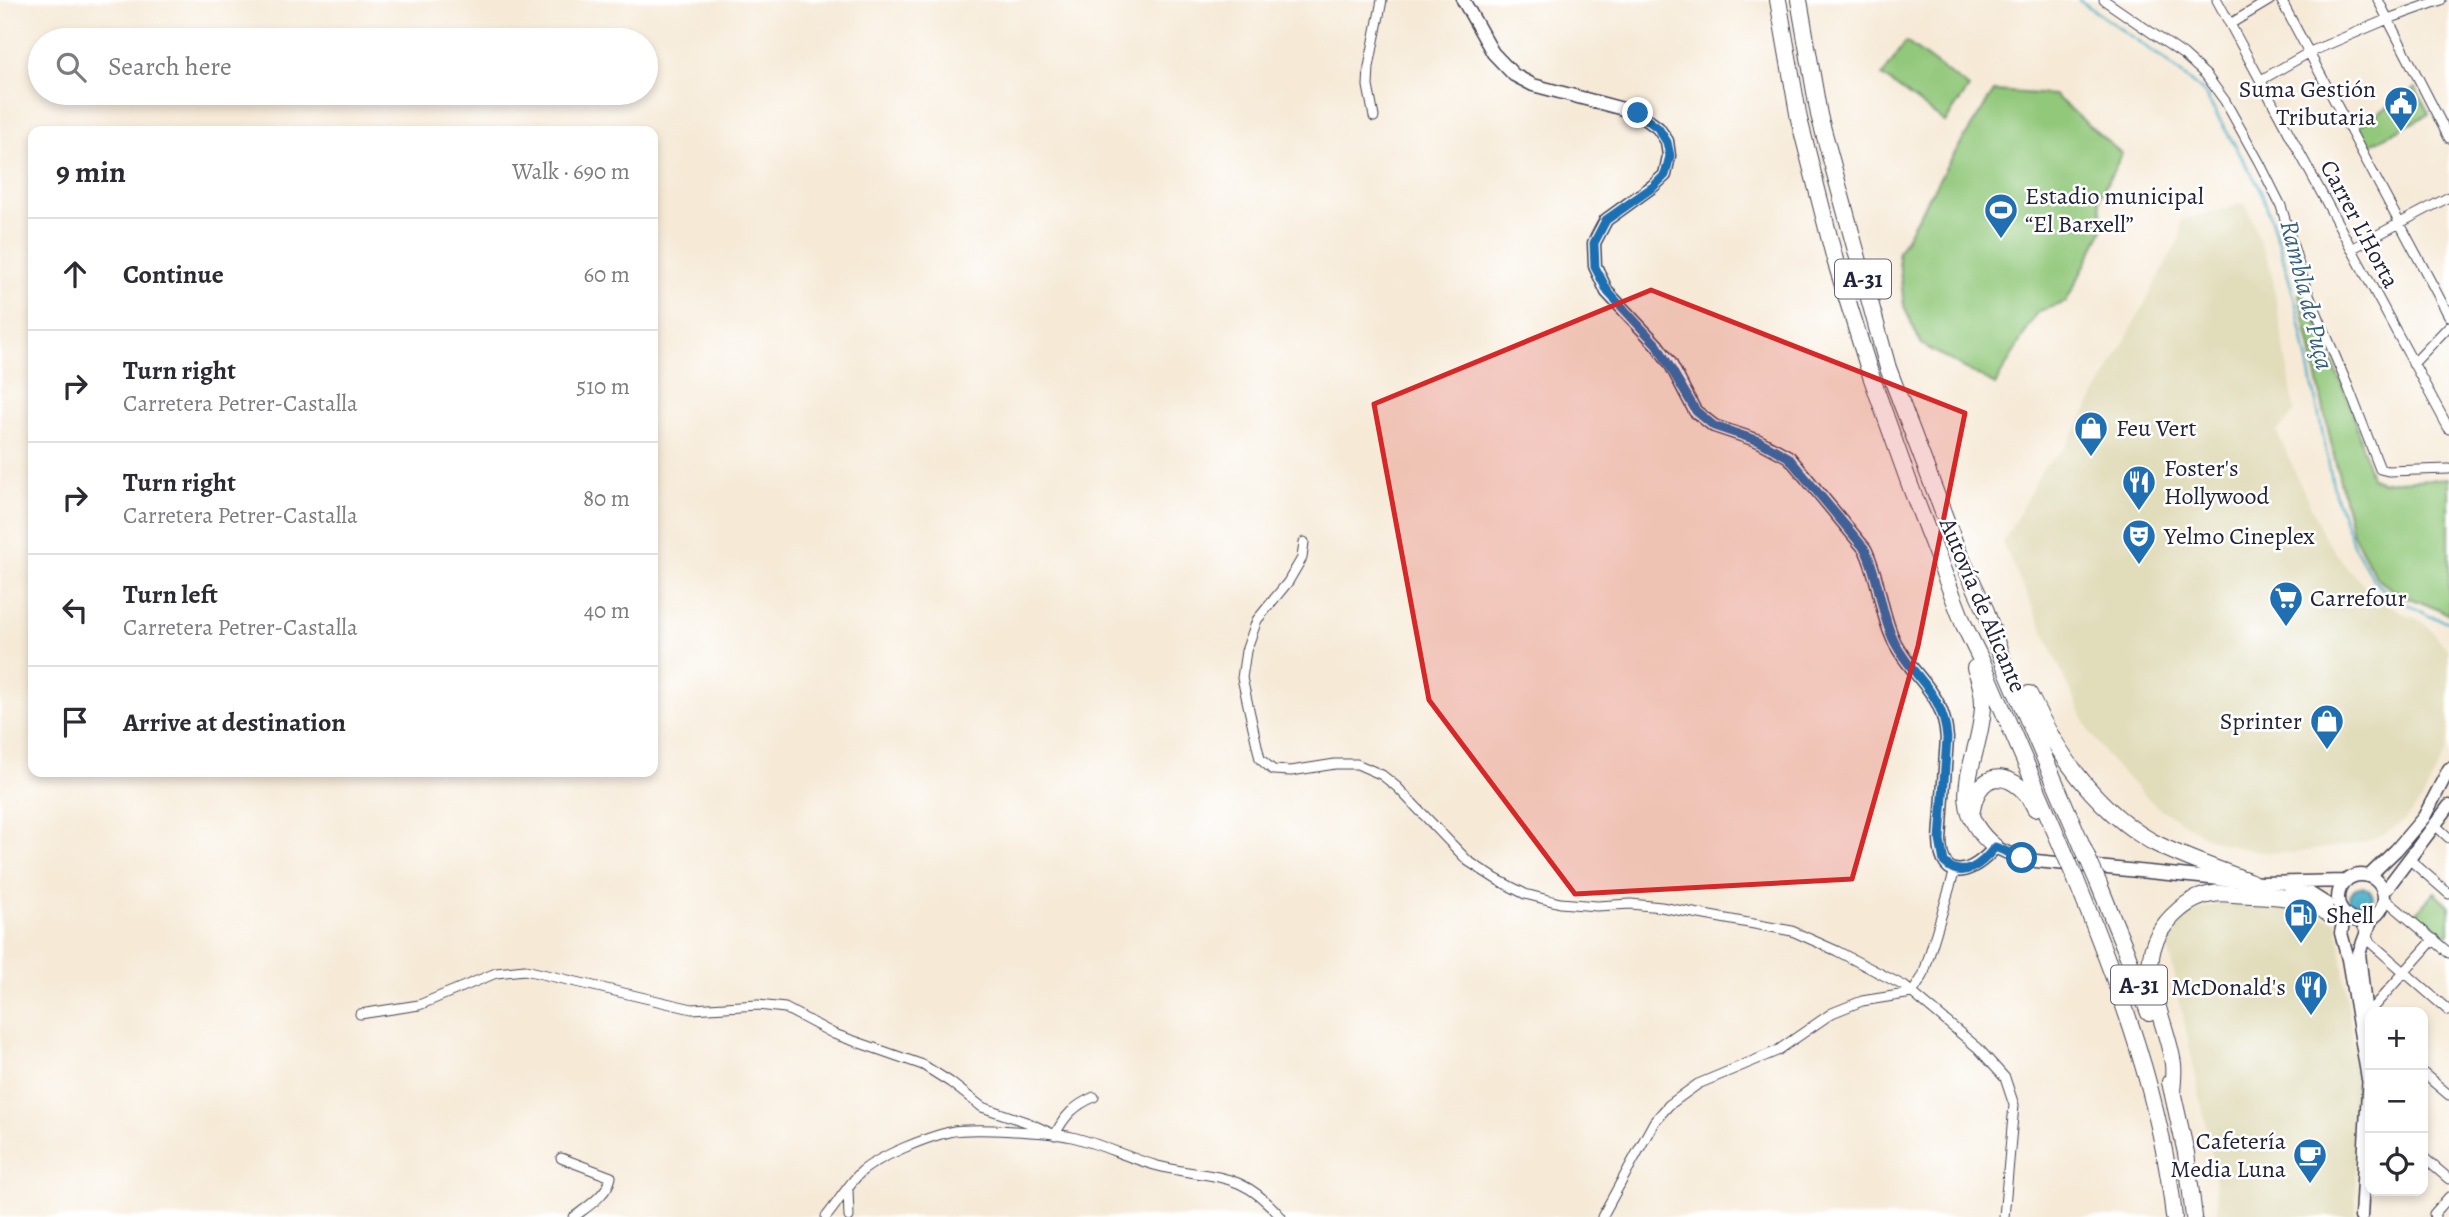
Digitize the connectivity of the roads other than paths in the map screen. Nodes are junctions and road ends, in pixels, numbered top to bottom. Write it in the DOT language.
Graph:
graph roads {
  1 [pos="1382,0"];
  2 [pos="1463,0"];
  3 [pos="1778,0"];
  4 [pos="1799,0"];
  5 [pos="2104,0"];
  6 [pos="2217,0"];
  7 [pos="2270,0"];
  8 [pos="2281,0"];
  9 [pos="2378,0"];
  10 [pos="2441,0"];
  11 [pos="2388,19"];
  12 [pos="2230,24"];
  13 [pos="2310,52"];
  14 [pos="2261,80"];
  15 [pos="1374,117"];
  16 [pos="2449,138"];
  17 [pos="2449,197"];
  18 [pos="2400,224"];
  19 [pos="2351,249"];
  20 [pos="2449,316"];
  21 [pos="2449,326"];
  22 [pos="2413,364"];
  23 [pos="2449,429"];
  24 [pos="2449,469"];
  25 [pos="1304,542"];
  26 [pos="1986,611"];
  27 [pos="1964,625"];
  28 [pos="2449,769"];
  29 [pos="2449,806"];
  30 [pos="1972,819"];
  31 [pos="2435,825"];
  32 [pos="2449,838"];
  33 [pos="1995,847"];
  34 [pos="2064,852"];
  35 [pos="2409,859"];
  36 [pos="1955,870"];
  37 [pos="2369,876"];
  38 [pos="2346,881"];
  39 [pos="2251,882"];
  40 [pos="2279,884"];
  41 [pos="2449,894"];
  42 [pos="2384,895"];
  43 [pos="2339,912"];
  44 [pos="2366,920"];
  45 [pos="2366,935"];
  46 [pos="2434,939"];
  47 [pos="2449,953"];
  48 [pos="2405,972"];
  49 [pos="1912,993"];
  50 [pos="2366,1007"];
  51 [pos="2373,1007"];
  52 [pos="2449,1011"];
  53 [pos="360,1014"];
  54 [pos="2368,1070"];
  55 [pos="2428,1077"];
  56 [pos="2449,1080"];
  57 [pos="2172,1091"];
  58 [pos="2445,1092"];
  59 [pos="1094,1097"];
  60 [pos="2367,1133"];
  61 [pos="1055,1135"];
  62 [pos="562,1158"];
  63 [pos="2428,1161"];
  64 [pos="2449,1179"];
  65 [pos="848,1188"];
  66 [pos="2449,1196"];
  67 [pos="574,1217"];
  68 [pos="826,1217"];
  69 [pos="849,1217"];
  70 [pos="1281,1217"];
  71 [pos="1602,1217"];
  72 [pos="2004,1217"];
  73 [pos="2174,1217"];
  74 [pos="2194,1217"];
  75 [pos="2361,1217"];
  76 [pos="2435,1217"];
  1 -- 15 [label="street"];
  2 -- 36 [label="street"];
  3 -- 27 [label="highway, Autovía de Alicante / A-31"];
  4 -- 26 [label="highway, Autovía de Alicante / A-31"];
  5 -- 24 [label="street"];
  6 -- 12 [label="street, Carrer L'Horta"];
  7 -- 12 [label="street"];
  8 -- 13 [label="street"];
  9 -- 11 [label="street"];
  10 -- 11 [label="street"];
  11 -- 13 [label="street"];
  11 -- 16 [label="street"];
  12 -- 14 [label="street, Carrer L'Horta"];
  13 -- 14 [label="street"];
  13 -- 18 [label="street"];
  14 -- 19 [label="street, Carrer L'Horta"];
  17 -- 18 [label="street"];
  18 -- 19 [label="street"];
  18 -- 20 [label="street"];
  19 -- 22 [label="street, Carrer L'Horta"];
  21 -- 22 [label="street"];
  22 -- 23 [label="street, Carrer L'Horta"];
  25 -- 49 [label="street"];
  26 -- 39 [label="highway"];
  26 -- 57 [label="highway, Autovía de Alicante / A-31, bridge"];
  27 -- 30 [label="highway"];
  27 -- 34 [label="highway, Autovía de Alicante / A-31"];
  28 -- 37 [label="street"];
  29 -- 31 [label="street"];
  30 -- 33 [label="highway"];
  30 -- 34 [label="highway"];
  31 -- 32 [label="street"];
  31 -- 35 [label="street"];
  33 -- 36 [label="street"];
  33 -- 39 [label="street"];
  34 -- 73 [label="highway, Autovía de Alicante / A-31, bridge"];
  35 -- 41 [label="street"];
  35 -- 42 [label="street"];
  36 -- 49 [label="street"];
  37 -- 38 [label="street"];
  37 -- 42 [label="street"];
  38 -- 40 [label="street"];
  38 -- 43 [label="street"];
  39 -- 40 [label="street"];
  40 -- 43 [label="street"];
  42 -- 44 [label="street"];
  42 -- 46 [label="street"];
  43 -- 44 [label="street"];
  43 -- 54 [label="street"];
  43 -- 57 [label="highway"];
  44 -- 45 [label="street"];
  45 -- 48 [label="street"];
  45 -- 50 [label="street"];
  46 -- 47 [label="street"];
  46 -- 48 [label="street"];
  48 -- 51 [label="street"];
  48 -- 52 [label="street"];
  49 -- 71 [label="street"];
  49 -- 72 [label="street"];
  53 -- 61 [label="street"];
  55 -- 58 [label="street"];
  56 -- 58 [label="street"];
  57 -- 74 [label="highway, Autovía de Alicante / A-31"];
  59 -- 61 [label="street"];
  60 -- 75 [label="street"];
  61 -- 65 [label="street"];
  61 -- 70 [label="street"];
  62 -- 67 [label="street"];
  63 -- 64 [label="street"];
  65 -- 68 [label="street"];
  65 -- 69 [label="street"];
  66 -- 76 [label="street"];
}
